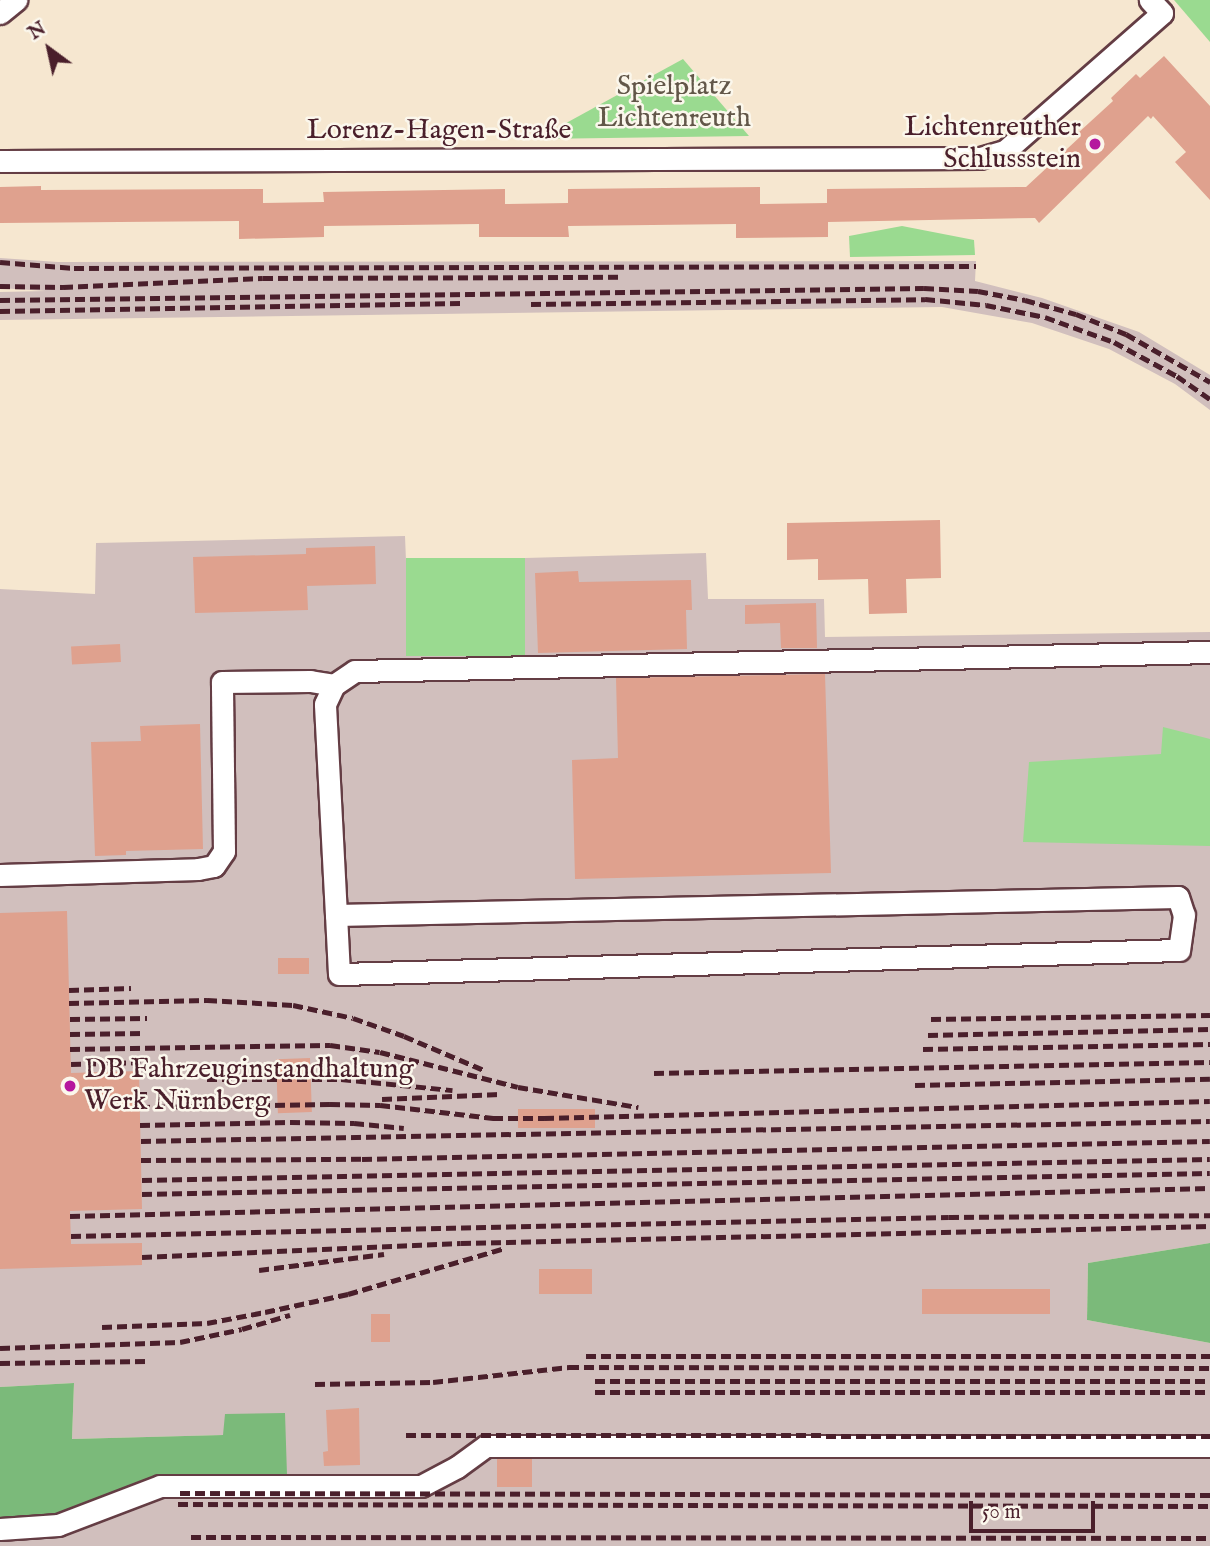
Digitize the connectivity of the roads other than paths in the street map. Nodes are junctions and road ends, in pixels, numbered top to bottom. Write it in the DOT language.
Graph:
graph roads {
  1 [pos="16,0"];
  2 [pos="1156,7"];
  3 [pos="0,13"];
  4 [pos="0,161"];
  5 [pos="1210,652"];
  6 [pos="334,685"];
  7 [pos="0,874"];
  8 [pos="336,915"];
  9 [pos="1210,1446"];
  10 [pos="0,1529"];
  1 -- 3 [label="street"];
  2 -- 4 [label="street, Lorenz-Hagen-Straße"];
  5 -- 6 [label="street"];
  6 -- 7 [label="street"];
  6 -- 8 [label="street"];
  8 -- 8 [label="street"];
  9 -- 10 [label="street"];
}
